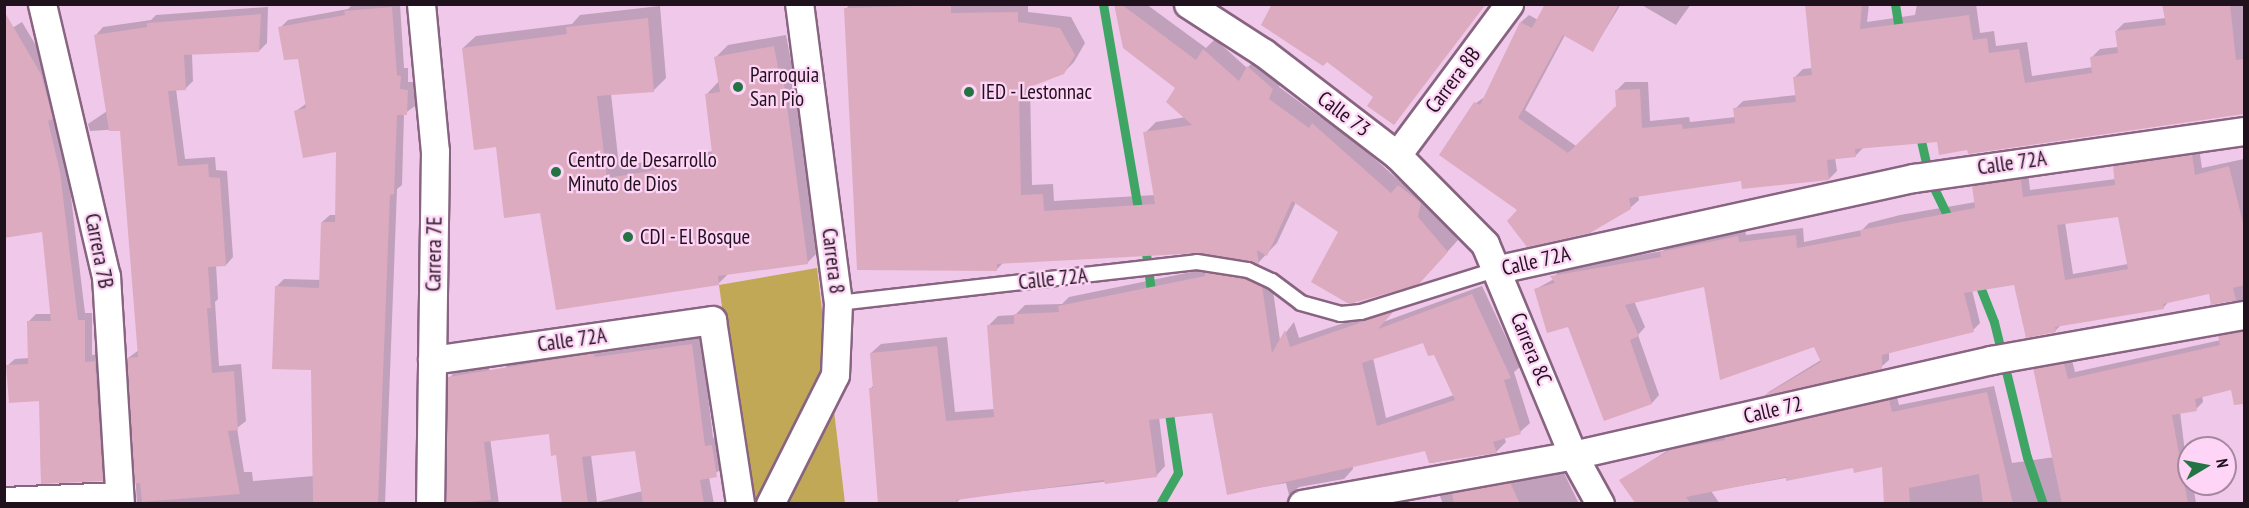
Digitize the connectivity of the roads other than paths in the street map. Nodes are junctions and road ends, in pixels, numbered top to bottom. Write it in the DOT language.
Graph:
graph roads {
  1 [pos="42,4"];
  2 [pos="421,4"];
  3 [pos="799,4"];
  4 [pos="1188,4"];
  5 [pos="1509,4"];
  6 [pos="2244,131"];
  7 [pos="1397,155"];
  8 [pos="1485,244"];
  9 [pos="1498,269"];
  10 [pos="838,303"];
  11 [pos="2244,315"];
  12 [pos="432,360"];
  13 [pos="1573,455"];
  14 [pos="120,500"];
  15 [pos="4,501"];
  16 [pos="430,504"];
  17 [pos="740,504"];
  18 [pos="770,504"];
  19 [pos="1302,504"];
  20 [pos="1600,504"];
  1 -- 14 [label="street, Carrera 7B"];
  2 -- 12 [label="street, Carrera 7E"];
  3 -- 10 [label="street, Carrera 8"];
  4 -- 7 [label="street, Calle 73"];
  5 -- 7 [label="street, Carrera 8B"];
  6 -- 9 [label="street, Calle 72A"];
  7 -- 8 [label="street, Calle 73"];
  8 -- 9 [label="street, Carrera 8C"];
  9 -- 10 [label="lane, Calle 72A"];
  9 -- 13 [label="street, Carrera 8C"];
  10 -- 18 [label="street, Carrera 8"];
  11 -- 13 [label="street, Calle 72"];
  12 -- 16 [label="street, Carrera 7E"];
  12 -- 17 [label="street, Calle 72A"];
  13 -- 19 [label="street, Calle 72"];
  13 -- 20 [label="street, Carrera 8C"];
  14 -- 15 [label="street"];
}
